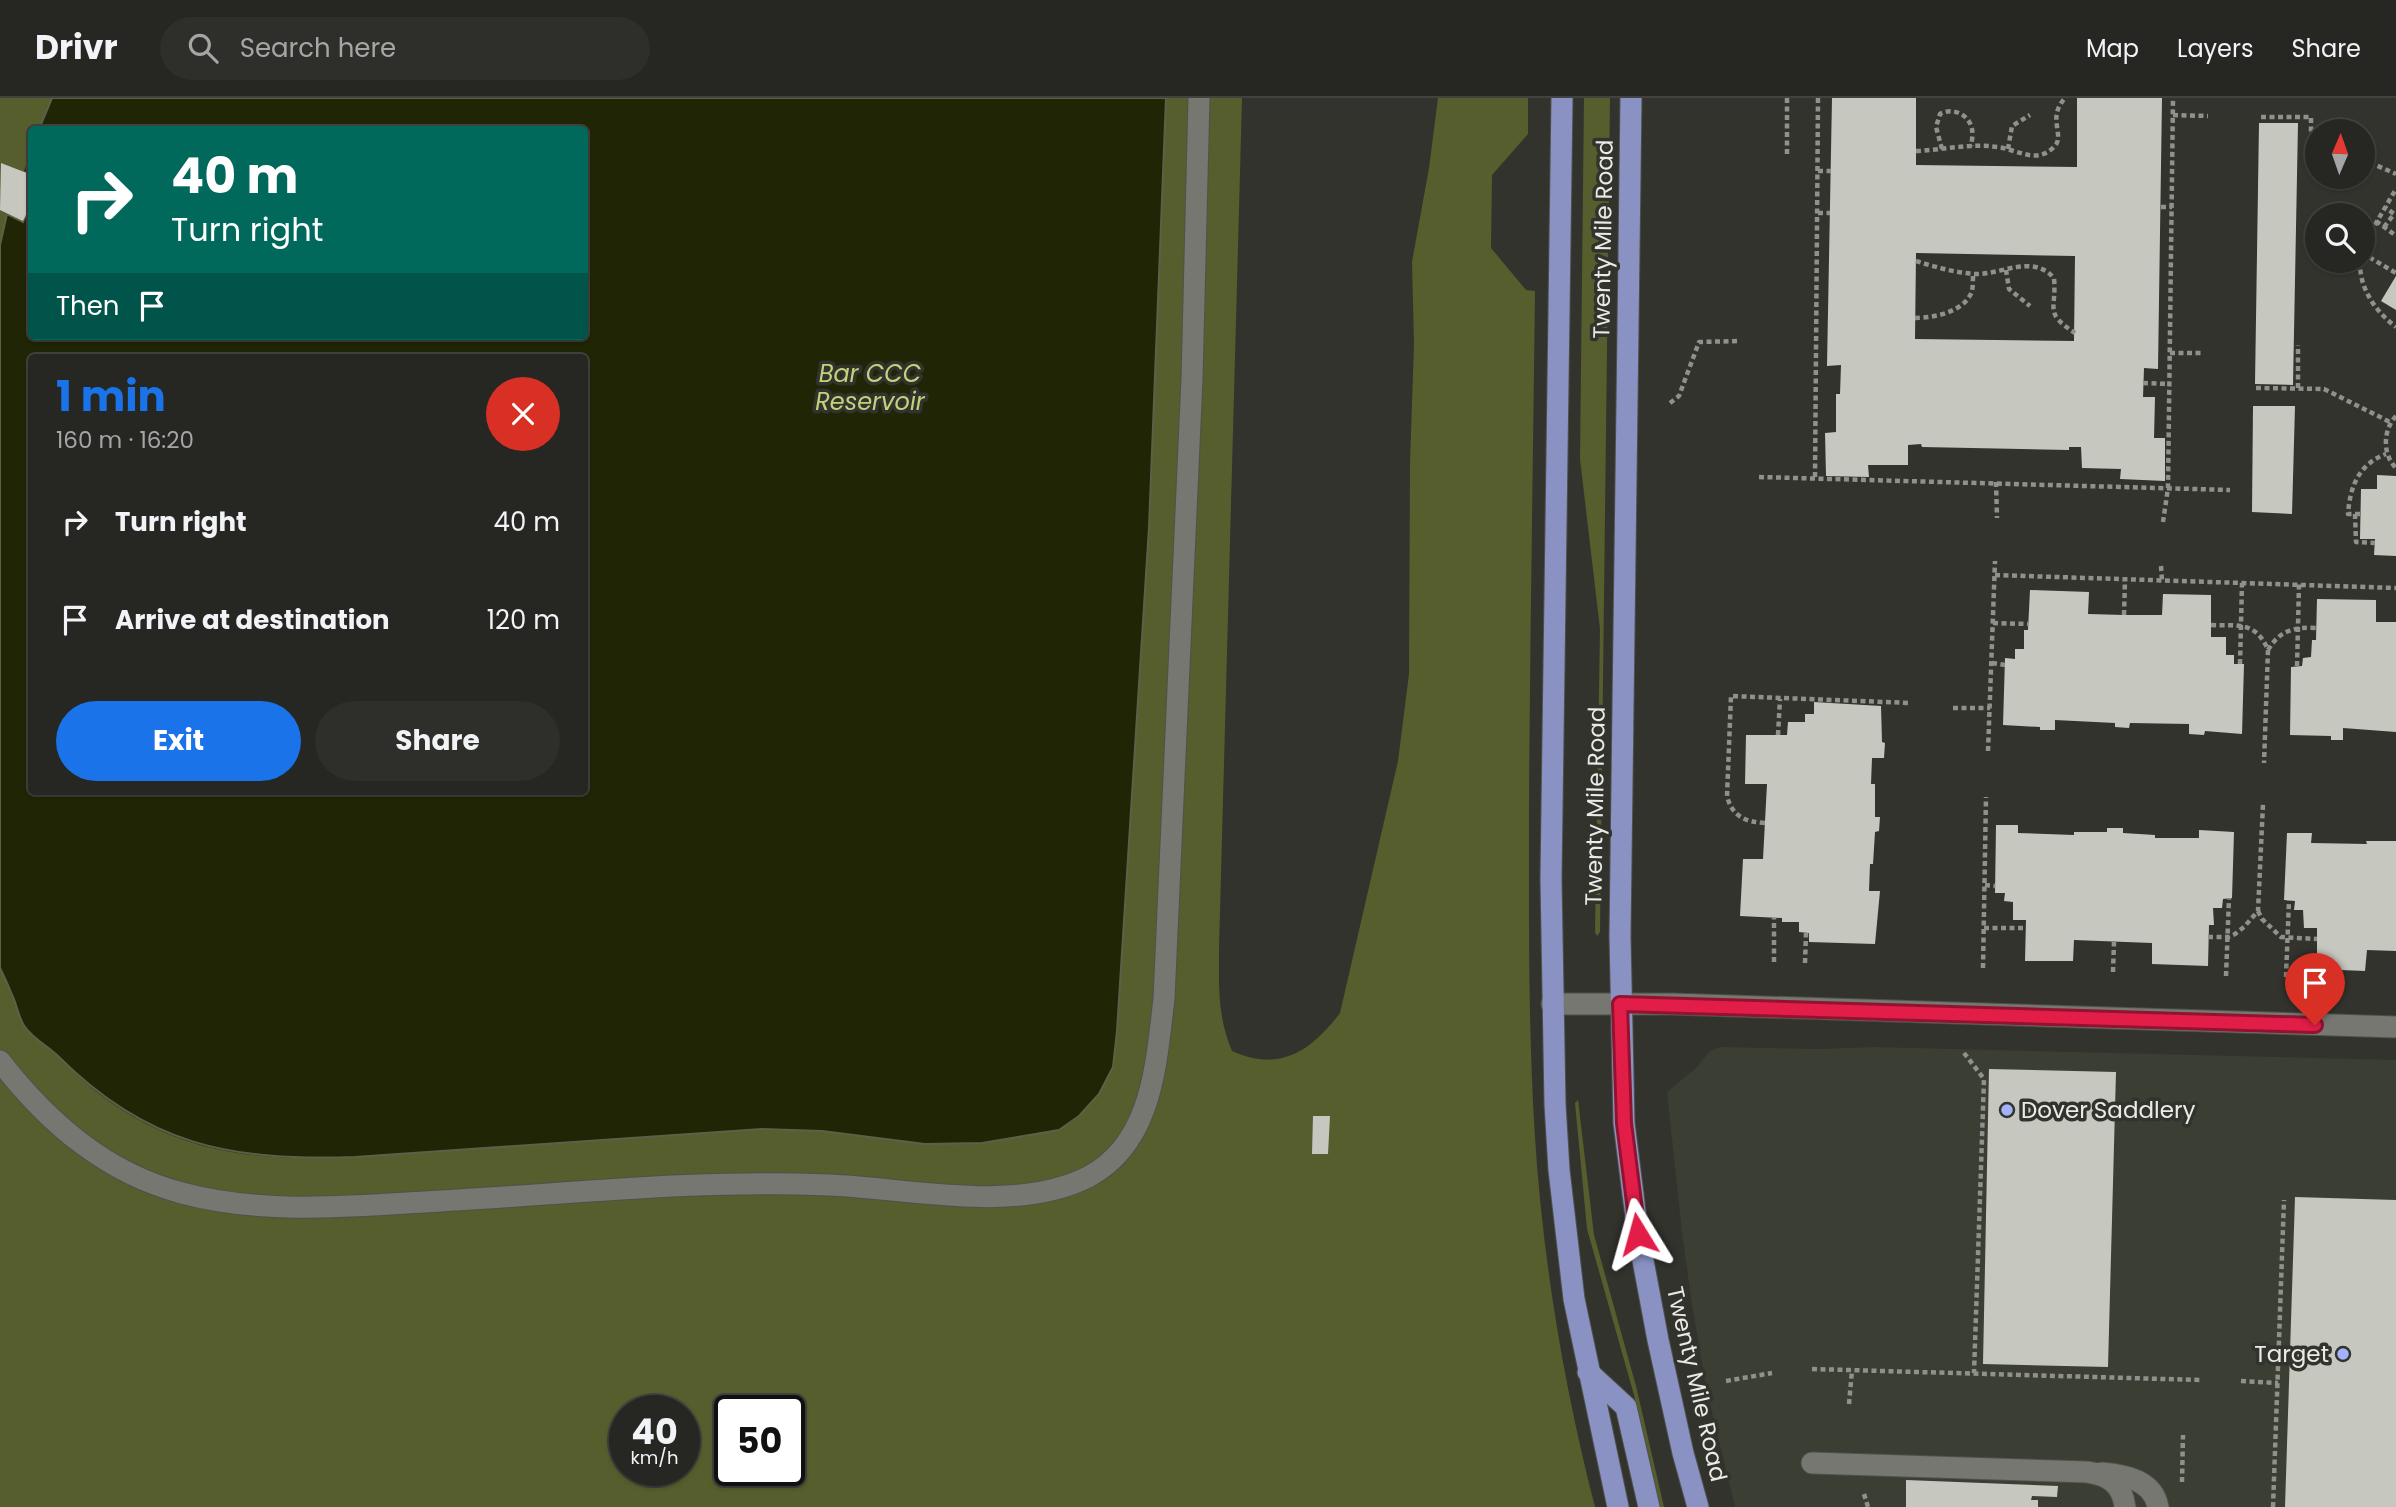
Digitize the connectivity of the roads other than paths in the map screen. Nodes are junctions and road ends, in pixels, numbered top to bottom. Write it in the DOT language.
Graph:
graph roads {
  1 [pos="1199,98"];
  2 [pos="1562,98"];
  3 [pos="1631,98"];
  4 [pos="1552,1004"];
  5 [pos="1620,1004"];
  6 [pos="2396,1027"];
  7 [pos="0,1061"];
  8 [pos="1588,1372"];
  9 [pos="1812,1464"];
  10 [pos="2087,1472"];
  11 [pos="1618,1507"];
  12 [pos="1649,1507"];
  13 [pos="1698,1507"];
  14 [pos="2124,1507"];
  15 [pos="2158,1507"];
  1 -- 7 [label="street"];
  2 -- 4 [label="main road, Twenty Mile Road"];
  3 -- 5 [label="main road, Twenty Mile Road"];
  4 -- 5 [label="street"];
  4 -- 8 [label="main road, Twenty Mile Road"];
  5 -- 6 [label="street"];
  5 -- 13 [label="main road, Twenty Mile Road"];
  8 -- 11 [label="main road, Twenty Mile Road"];
  8 -- 12 [label="main road"];
  9 -- 10 [label="street"];
  10 -- 14 [label="street"];
  10 -- 15 [label="street"];
}
